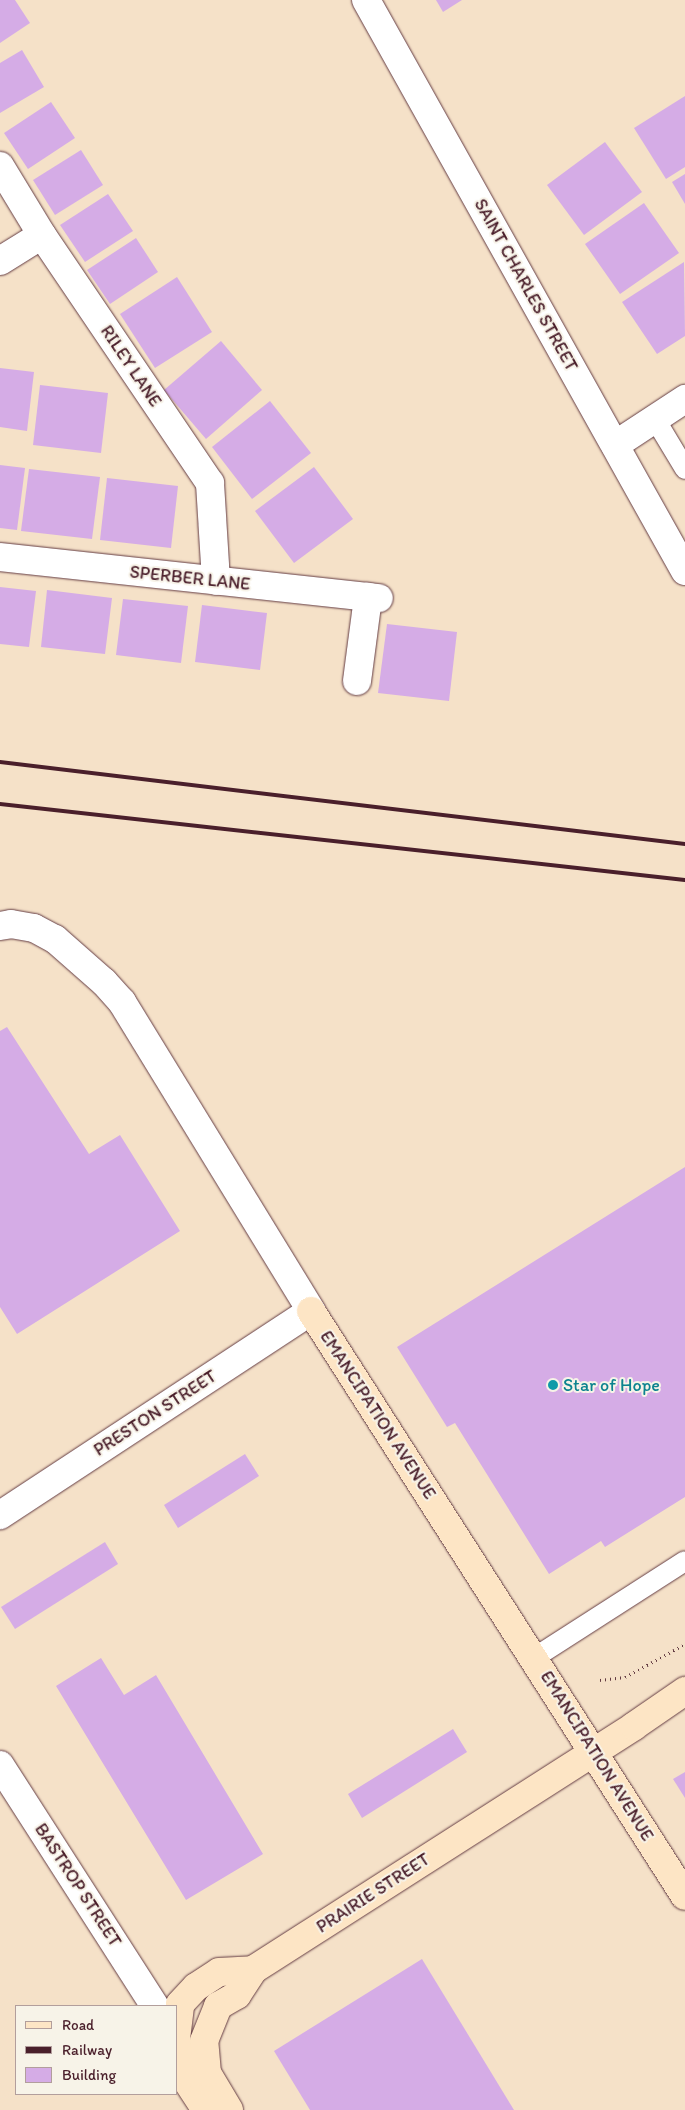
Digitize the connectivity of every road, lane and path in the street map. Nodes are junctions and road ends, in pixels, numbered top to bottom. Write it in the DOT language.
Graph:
graph roads {
  1 [pos="366,0"];
  2 [pos="0,166"];
  3 [pos="42,235"];
  4 [pos="0,261"];
  5 [pos="685,399"];
  6 [pos="655,419"];
  7 [pos="615,445"];
  8 [pos="685,469"];
  9 [pos="0,557"];
  10 [pos="685,571"];
  11 [pos="216,581"];
  12 [pos="357,681"];
  13 [pos="0,926"];
  14 [pos="311,1311"];
  15 [pos="0,1516"];
  16 [pos="685,1561"];
  17 [pos="685,1644"];
  18 [pos="534,1658"];
  19 [pos="600,1680"];
  20 [pos="685,1691"];
  21 [pos="593,1751"];
  22 [pos="0,1764"];
  23 [pos="685,1896"];
  24 [pos="253,1970"];
  25 [pos="154,2005"];
  26 [pos="178,2022"];
  27 [pos="178,2049"];
  28 [pos="206,2110"];
  29 [pos="229,2110"];
  1 -- 7 [label="street, SAINT CHARLES STREET"];
  2 -- 3 [label="street, RILEY LANE"];
  3 -- 4 [label="street"];
  3 -- 11 [label="street, RILEY LANE"];
  5 -- 6 [label="street"];
  6 -- 7 [label="street"];
  6 -- 8 [label="lane"];
  7 -- 10 [label="street, SAINT CHARLES STREET"];
  9 -- 11 [label="street, SPERBER LANE"];
  11 -- 12 [label="street, SPERBER LANE"];
  13 -- 14 [label="street, EMANCIPATION AVENUE"];
  14 -- 15 [label="street, PRESTON STREET"];
  14 -- 18 [label="main road, EMANCIPATION AVENUE"];
  16 -- 18 [label="lane"];
  17 -- 19 [label="path"];
  18 -- 21 [label="main road, EMANCIPATION AVENUE"];
  20 -- 21 [label="main road, PRAIRIE STREET"];
  21 -- 23 [label="main road, EMANCIPATION AVENUE"];
  21 -- 24 [label="main road, PRAIRIE STREET"];
  22 -- 25 [label="street, BASTROP STREET"];
  24 -- 26 [label="main road, PRAIRIE STREET"];
  24 -- 29 [label="main road"];
  27 -- 28 [label="main road"];
}
